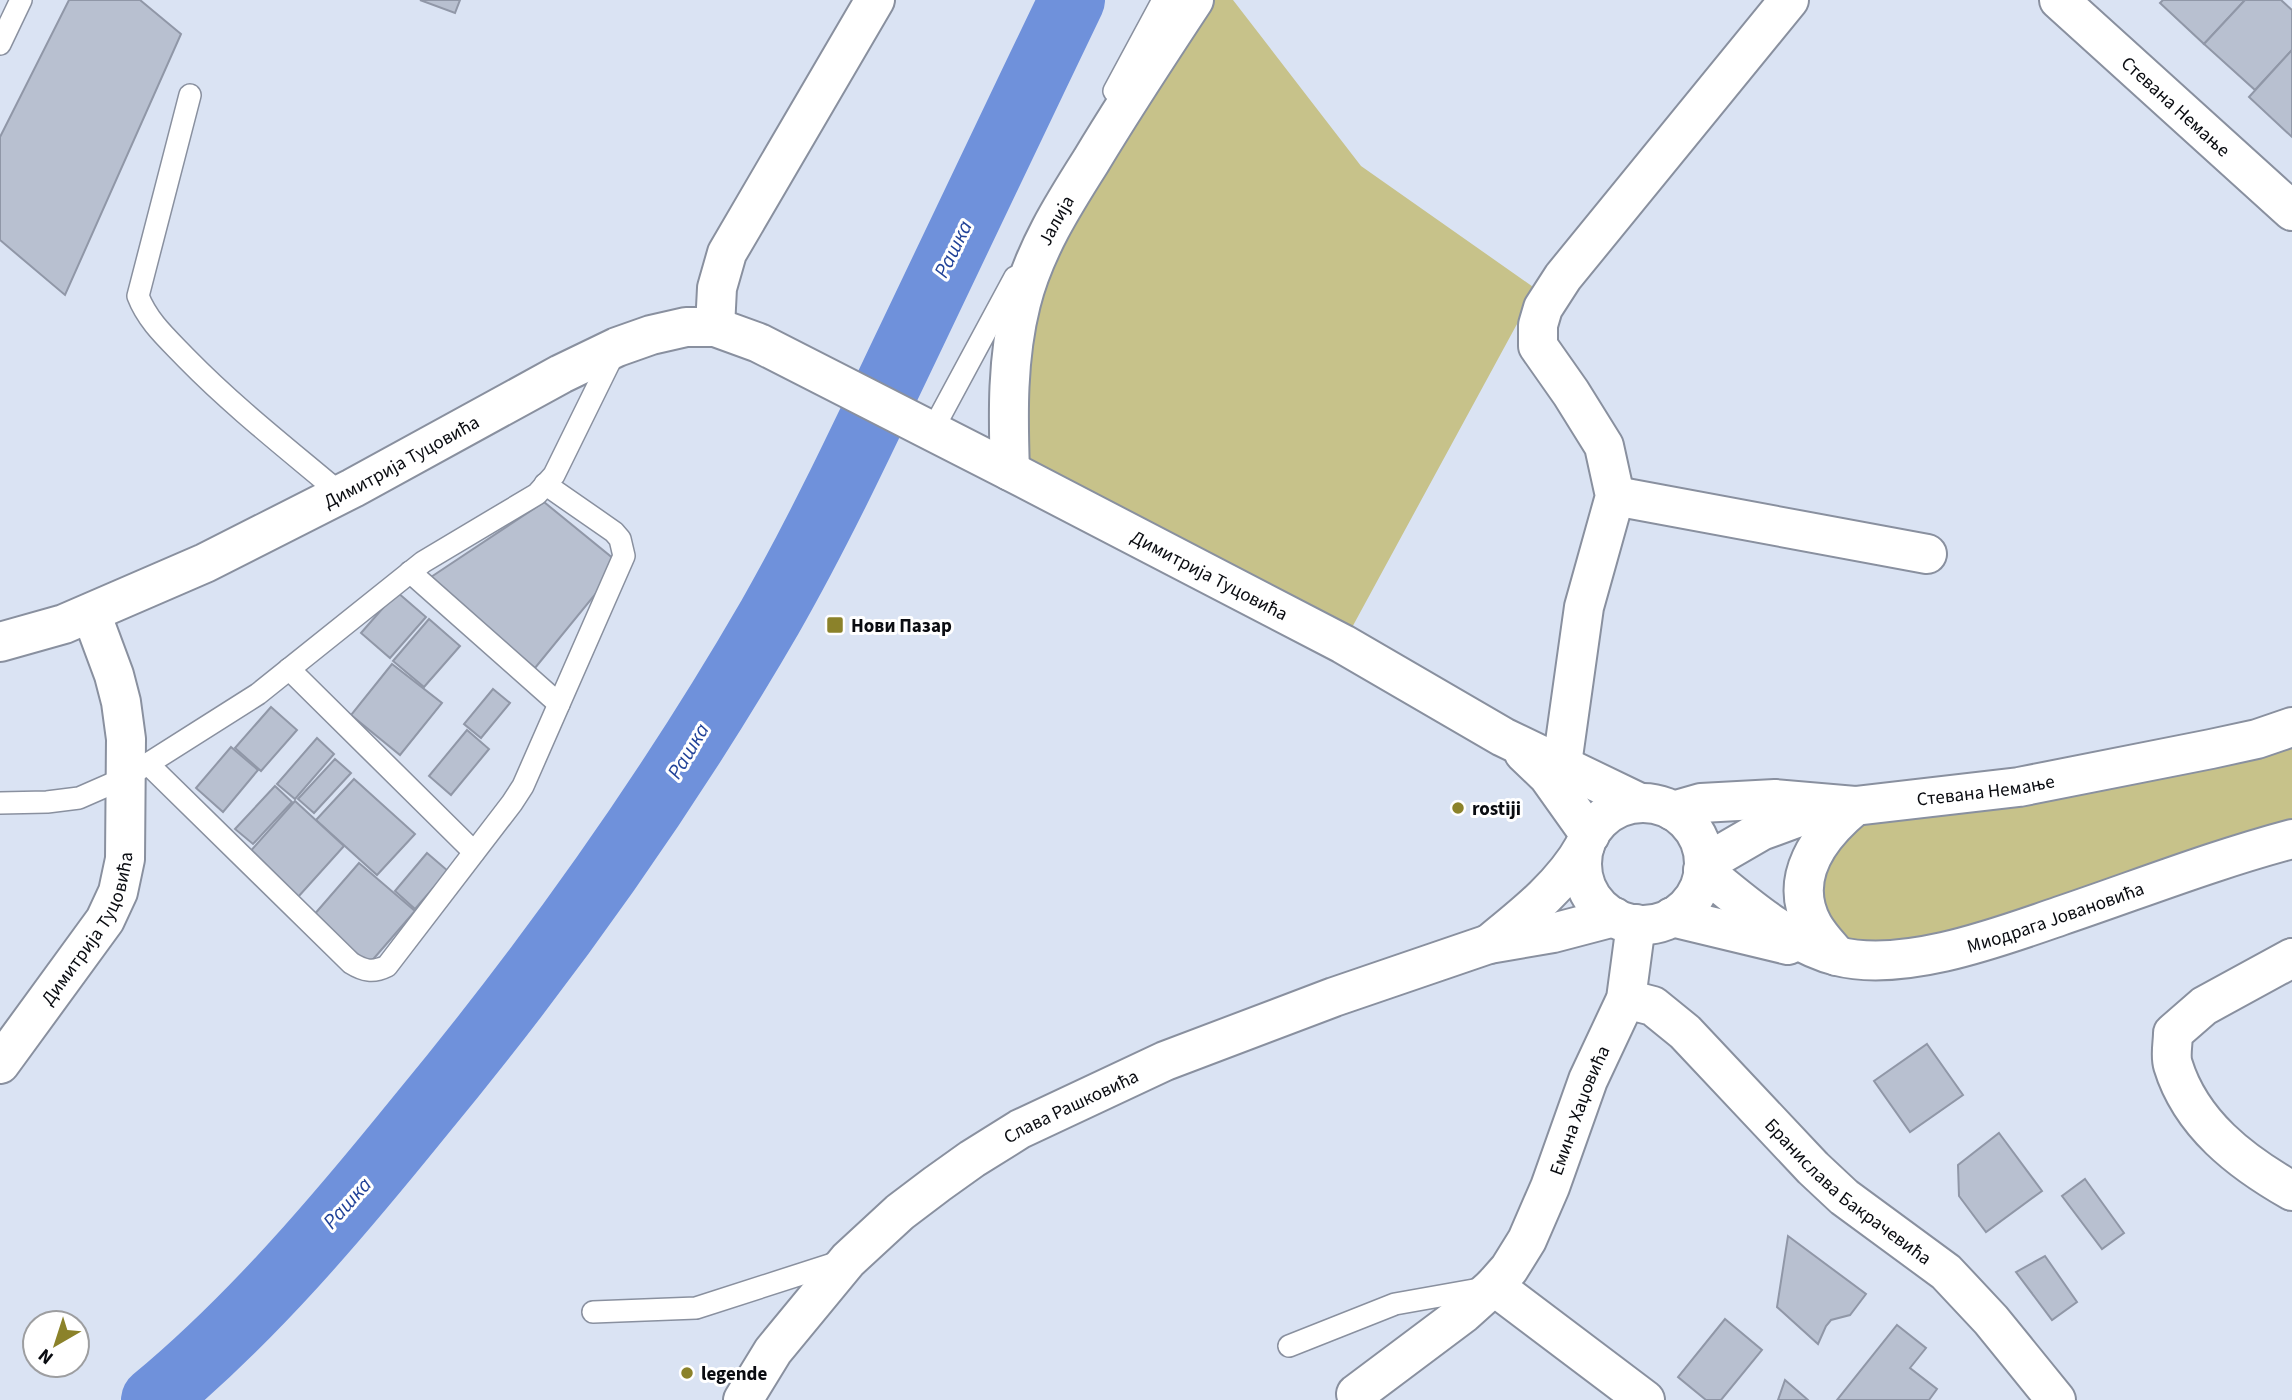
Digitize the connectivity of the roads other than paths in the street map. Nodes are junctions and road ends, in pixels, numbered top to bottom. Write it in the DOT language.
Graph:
graph roads {
  1 [pos="21,0"];
  2 [pos="1163,0"];
  3 [pos="1194,0"];
  4 [pos="1789,0"];
  5 [pos="2059,0"];
  6 [pos="866,4"];
  7 [pos="0,44"];
  8 [pos="190,96"];
  9 [pos="2292,211"];
  10 [pos="715,327"];
  11 [pos="617,347"];
  12 [pos="923,427"];
  13 [pos="1010,471"];
  14 [pos="545,484"];
  15 [pos="341,494"];
  16 [pos="1615,496"];
  17 [pos="1927,554"];
  18 [pos="410,572"];
  19 [pos="91,613"];
  20 [pos="0,642"];
  21 [pos="289,669"];
  22 [pos="559,704"];
  23 [pos="2292,727"];
  24 [pos="1503,737"];
  25 [pos="1562,764"];
  26 [pos="137,771"];
  27 [pos="0,803"];
  28 [pos="1846,806"];
  29 [pos="1657,807"];
  30 [pos="2292,839"];
  31 [pos="1587,840"];
  32 [pos="474,852"];
  33 [pos="1704,867"];
  34 [pos="1641,919"];
  35 [pos="1489,944"];
  36 [pos="1826,952"];
  37 [pos="2292,958"];
  38 [pos="1626,999"];
  39 [pos="0,1064"];
  40 [pos="2292,1191"];
  41 [pos="848,1259"];
  42 [pos="1494,1286"];
  43 [pos="593,1312"];
  44 [pos="1289,1346"];
  45 [pos="1355,1398"];
  46 [pos="743,1400"];
  47 [pos="1645,1400"];
  48 [pos="2056,1400"];
  1 -- 7 [label="lane"];
  2 -- 12 [label="lane"];
  3 -- 13 [label="street, Јалија"];
  4 -- 16 [label="street"];
  5 -- 9 [label="street, Стевана Немање"];
  6 -- 10 [label="street"];
  8 -- 15 [label="lane"];
  10 -- 11 [label="street, Димитрија Туцовића"];
  10 -- 12 [label="street, Димитрија Туцовића"];
  11 -- 14 [label="lane"];
  11 -- 15 [label="street, Димитрија Туцовића"];
  12 -- 13 [label="street, Димитрија Туцовића"];
  13 -- 24 [label="street, Димитрија Туцовића"];
  14 -- 18 [label="lane"];
  14 -- 22 [label="lane"];
  15 -- 19 [label="street, Димитрија Туцовића"];
  16 -- 17 [label="street"];
  16 -- 25 [label="street"];
  18 -- 21 [label="lane"];
  18 -- 22 [label="lane"];
  19 -- 20 [label="street, Димитрија Туцовића"];
  19 -- 26 [label="street, Димитрија Туцовића"];
  21 -- 26 [label="lane"];
  21 -- 32 [label="lane"];
  22 -- 32 [label="lane"];
  23 -- 28 [label="street, Стевана Немање"];
  24 -- 25 [label="street"];
  24 -- 31 [label="street"];
  25 -- 29 [label="street"];
  26 -- 27 [label="lane"];
  26 -- 32 [label="lane"];
  26 -- 39 [label="street, Димитрија Туцовића"];
  28 -- 29 [label="street, Стевана Немање"];
  28 -- 33 [label="street"];
  28 -- 36 [label="street"];
  29 -- 31 [label="street"];
  29 -- 33 [label="street"];
  30 -- 36 [label="street, Миодрага Јовановића"];
  31 -- 34 [label="street"];
  31 -- 35 [label="street"];
  33 -- 34 [label="street"];
  33 -- 36 [label="street"];
  34 -- 35 [label="street"];
  34 -- 36 [label="street, Миодрага Јовановића"];
  34 -- 38 [label="street, Емина Хаџовића"];
  35 -- 41 [label="street, Слава Рашковића"];
  37 -- 40 [label="street"];
  38 -- 42 [label="street, Емина Хаџовића"];
  38 -- 48 [label="street, Бранислава Бакрачевића"];
  41 -- 43 [label="lane"];
  41 -- 46 [label="street, Слава Рашковића"];
  42 -- 44 [label="lane"];
  42 -- 45 [label="street, Емина Хаџовића"];
  42 -- 47 [label="street"];
}
